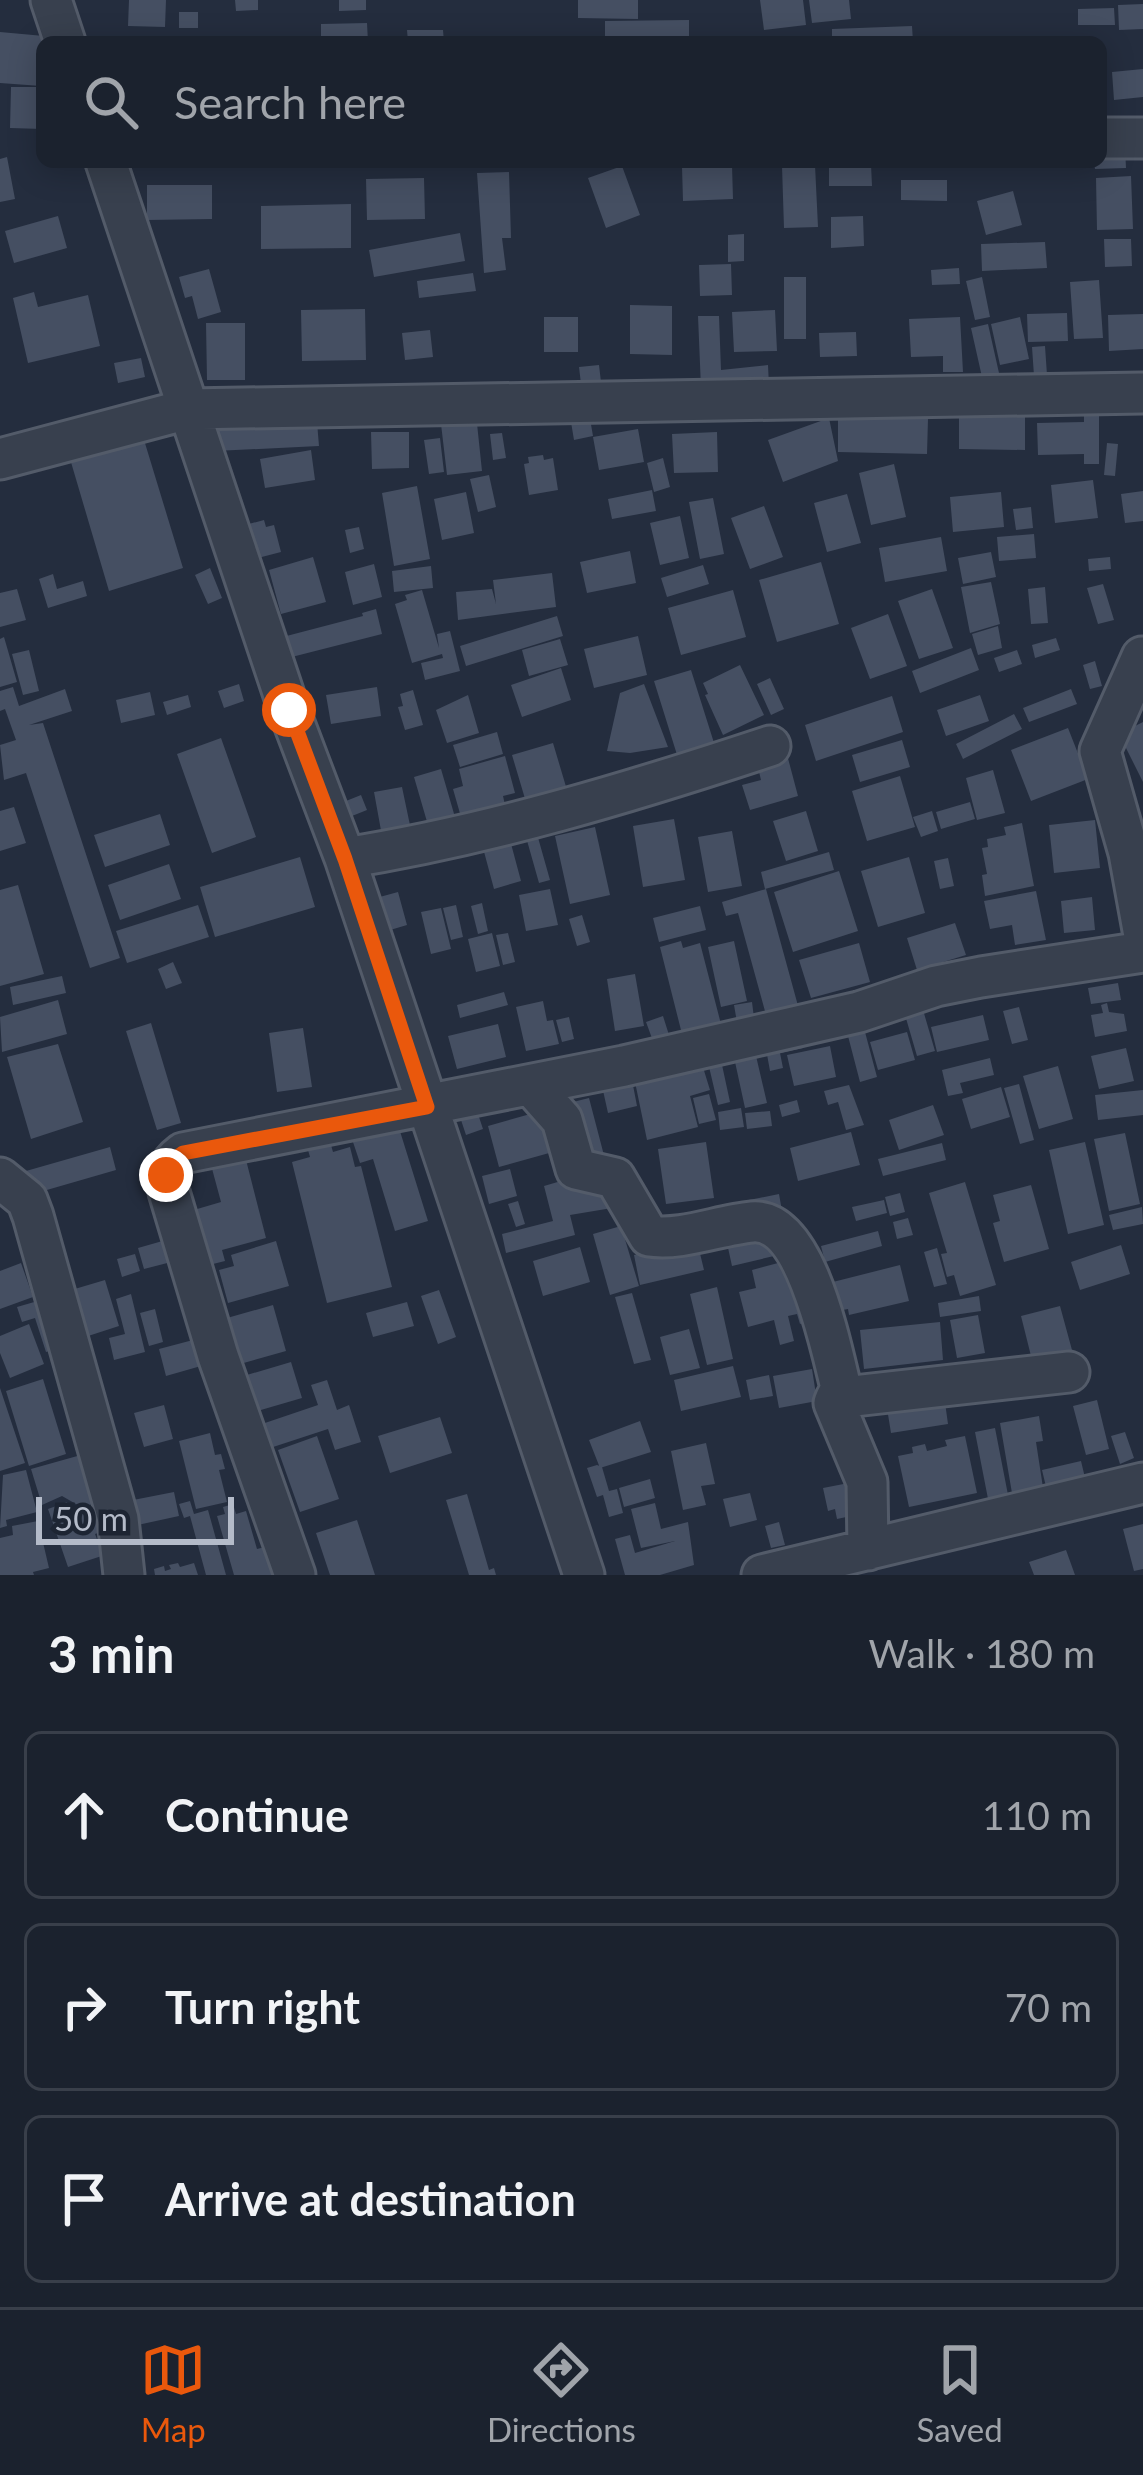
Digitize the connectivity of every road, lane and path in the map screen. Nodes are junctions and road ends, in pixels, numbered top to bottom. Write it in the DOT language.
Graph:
graph roads {
  1 [pos="51,0"];
  2 [pos="63,36"];
  3 [pos="1107,138"];
  4 [pos="1143,138"];
  5 [pos="108,168"];
  6 [pos="1143,393"];
  7 [pos="188,409"];
  8 [pos="0,459"];
  9 [pos="1142,657"];
  10 [pos="770,746"];
  11 [pos="345,859"];
  12 [pos="1143,930"];
  13 [pos="1143,952"];
  14 [pos="531,1085"];
  15 [pos="427,1107"];
  16 [pos="0,1178"];
  17 [pos="1070,1372"];
  18 [pos="843,1396"];
  19 [pos="1143,1483"];
  20 [pos="868,1550"];
  21 [pos="124,1575"];
  22 [pos="295,1575"];
  23 [pos="584,1575"];
  24 [pos="763,1575"];
  1 -- 2 [label="street"];
  3 -- 4 [label="street"];
  5 -- 7 [label="street"];
  6 -- 7 [label="street"];
  7 -- 8 [label="street"];
  7 -- 11 [label="street"];
  9 -- 12 [label="street"];
  10 -- 11 [label="street"];
  11 -- 15 [label="street"];
  13 -- 14 [label="street"];
  14 -- 15 [label="street"];
  14 -- 18 [label="street"];
  15 -- 22 [label="street"];
  15 -- 23 [label="street"];
  16 -- 21 [label="street"];
  17 -- 18 [label="street"];
  18 -- 20 [label="street"];
  19 -- 20 [label="street"];
  20 -- 24 [label="street"];
}
